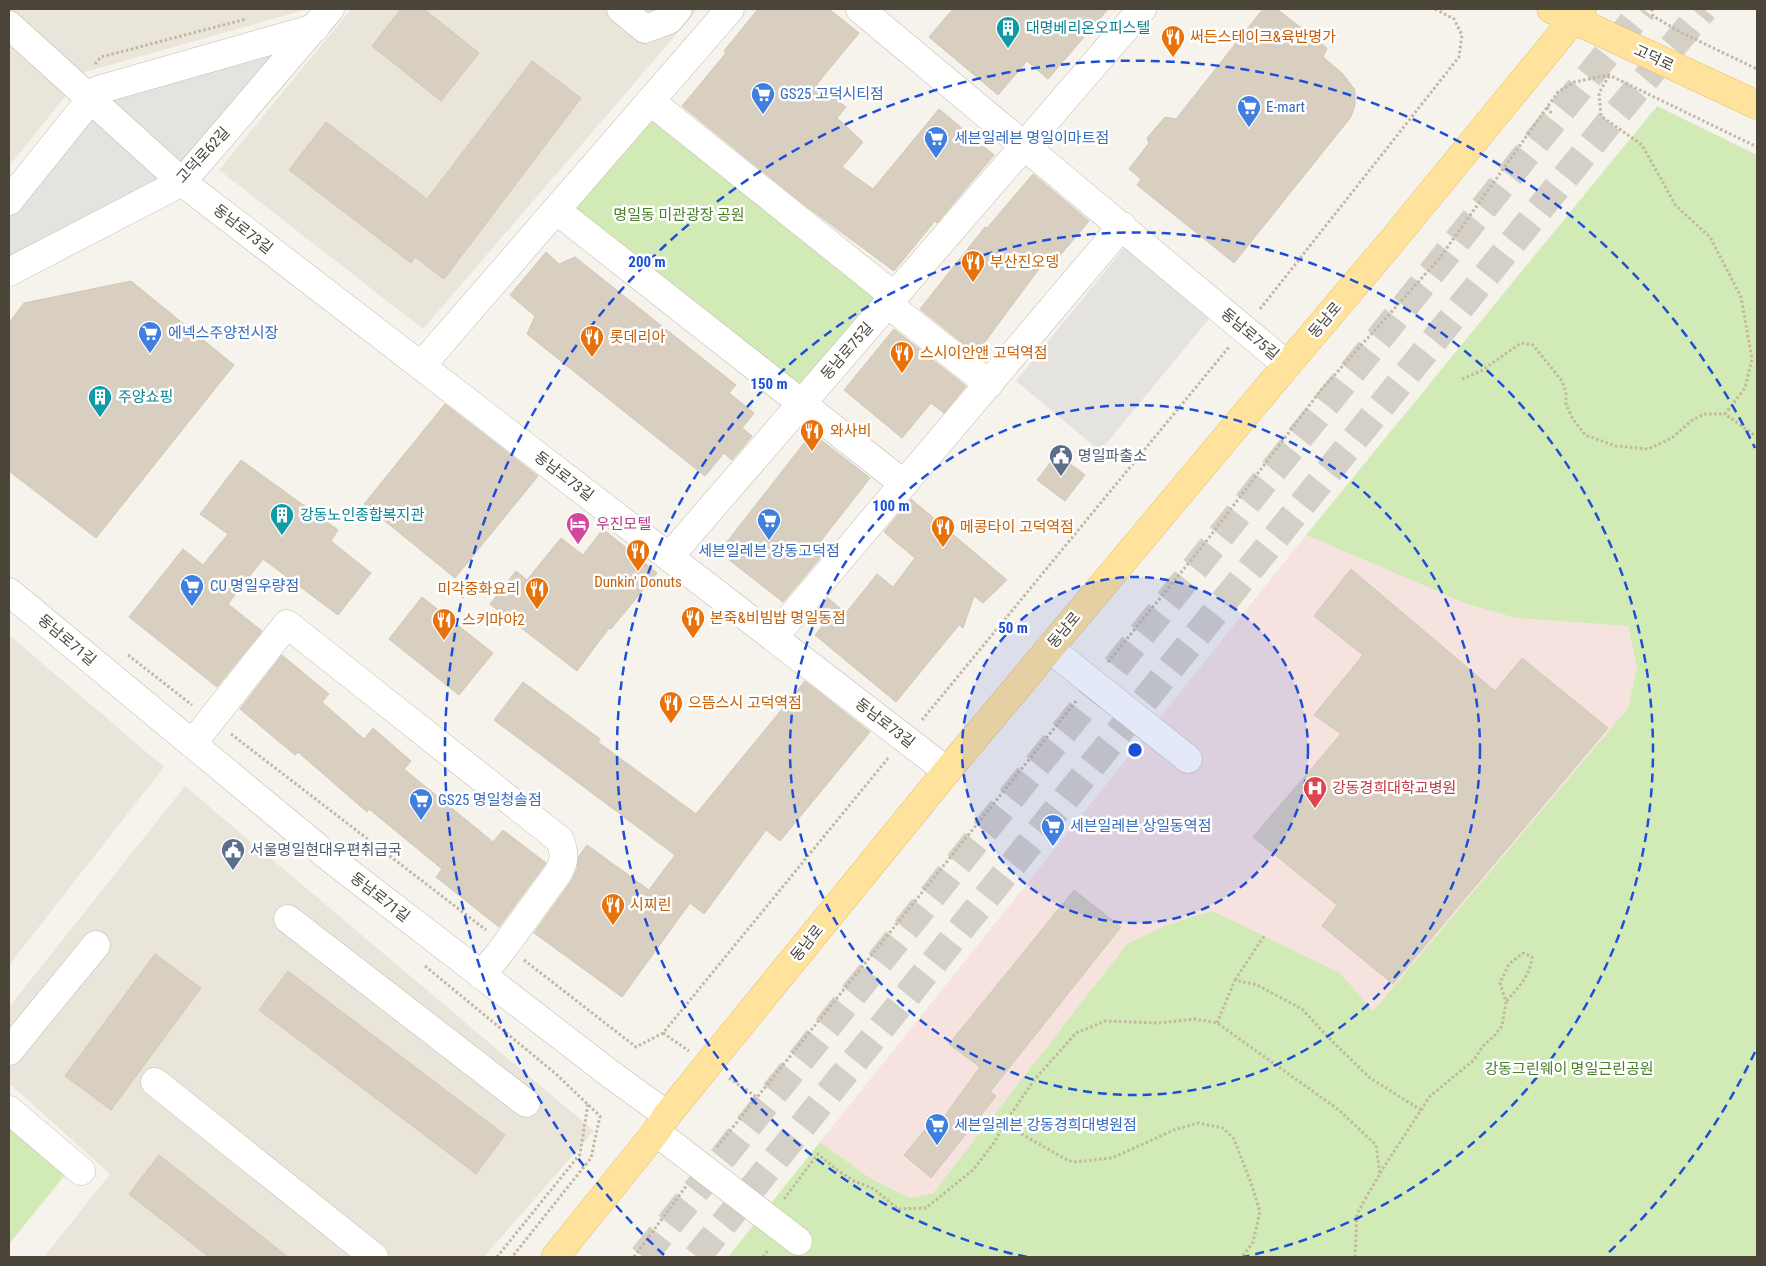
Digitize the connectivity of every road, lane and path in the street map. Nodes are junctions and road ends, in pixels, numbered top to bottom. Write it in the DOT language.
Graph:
graph roads {
  1 [pos="621,9"];
  2 [pos="678,9"];
  3 [pos="730,9"];
  4 [pos="860,9"];
  5 [pos="1142,9"];
  6 [pos="1435,9"];
  7 [pos="1652,9"];
  8 [pos="1569,12"];
  9 [pos="323,18"];
  10 [pos="9,26"];
  11 [pos="1757,69"];
  12 [pos="1609,75"];
  13 [pos="91,100"];
  14 [pos="650,101"];
  15 [pos="1757,105"];
  16 [pos="1552,114"];
  17 [pos="1024,146"];
  18 [pos="1757,147"];
  19 [pos="182,182"];
  20 [pos="9,201"];
  21 [pos="556,210"];
  22 [pos="1122,226"];
  23 [pos="9,272"];
  24 [pos="891,300"];
  25 [pos="1245,328"];
  26 [pos="1287,364"];
  27 [pos="421,366"];
  28 [pos="1462,379"];
  29 [pos="988,384"];
  30 [pos="802,403"];
  31 [pos="1725,414"];
  32 [pos="1757,437"];
  33 [pos="904,484"];
  34 [pos="669,557"];
  35 [pos="9,592"];
  36 [pos="774,637"];
  37 [pos="1049,648"];
  38 [pos="126,653"];
  39 [pos="211,719"];
  40 [pos="906,738"];
  41 [pos="192,744"];
  42 [pos="1188,759"];
  43 [pos="947,770"];
  44 [pos="288,919"];
  45 [pos="1264,936"];
  46 [pos="96,945"];
  47 [pos="505,946"];
  48 [pos="481,975"];
  49 [pos="1235,980"];
  50 [pos="1506,1002"];
  51 [pos="1217,1023"];
  52 [pos="9,1052"];
  53 [pos="155,1082"];
  54 [pos="526,1103"];
  55 [pos="9,1110"];
  56 [pos="1421,1110"];
  57 [pos="661,1124"];
  58 [pos="1004,1124"];
  59 [pos="81,1171"];
  60 [pos="1380,1174"];
  61 [pos="779,1206"];
  62 [pos="798,1241"];
  63 [pos="374,1257"];
  64 [pos="497,1257"];
  65 [pos="512,1257"];
  66 [pos="555,1257"];
  67 [pos="1242,1257"];
  68 [pos="1355,1257"];
  1 -- 2 [label="street"];
  3 -- 14 [label="street"];
  4 -- 17 [label="street, 동남로75길"];
  5 -- 17 [label="street, 동남로75길"];
  6 -- 25 [label="path"];
  7 -- 11 [label="path"];
  8 -- 15 [label="main road, 고덕로"];
  8 -- 26 [label="main road, 동남로"];
  9 -- 13 [label="street, 고덕로62길"];
  9 -- 19 [label="street, 고덕로62길"];
  10 -- 13 [label="street, 동남로73길"];
  12 -- 16 [label="path"];
  12 -- 18 [label="path"];
  12 -- 31 [label="path"];
  13 -- 19 [label="street, 동남로73길"];
  13 -- 20 [label="street, 고덕로62길"];
  14 -- 21 [label="street"];
  14 -- 24 [label="street"];
  17 -- 22 [label="street, 동남로75길"];
  17 -- 24 [label="street, 동남로75길"];
  19 -- 23 [label="street, 고덕로62길"];
  19 -- 27 [label="street, 동남로73길"];
  21 -- 27 [label="street"];
  21 -- 30 [label="street"];
  22 -- 25 [label="street, 동남로75길"];
  22 -- 29 [label="street"];
  24 -- 29 [label="street"];
  24 -- 30 [label="street, 동남로75길"];
  25 -- 26 [label="street, 동남로75길"];
  25 -- 40 [label="path"];
  26 -- 37 [label="main road, 동남로"];
  27 -- 34 [label="street, 동남로73길"];
  28 -- 31 [label="path"];
  29 -- 33 [label="street"];
  30 -- 33 [label="street"];
  30 -- 34 [label="street, 동남로75길"];
  31 -- 32 [label="path"];
  33 -- 36 [label="street"];
  34 -- 36 [label="street, 동남로73길"];
  35 -- 41 [label="street, 동남로71길"];
  36 -- 40 [label="street, 동남로73길"];
  37 -- 42 [label="street"];
  37 -- 43 [label="main road, 동남로"];
  38 -- 39 [label="path"];
  39 -- 41 [label="street"];
  39 -- 47 [label="path"];
  39 -- 47 [label="street"];
  40 -- 43 [label="street, 동남로73길"];
  40 -- 47 [label="path"];
  41 -- 48 [label="street, 동남로71길"];
  43 -- 57 [label="main road, 동남로"];
  44 -- 54 [label="street"];
  45 -- 49 [label="path"];
  46 -- 52 [label="street"];
  47 -- 48 [label="street"];
  48 -- 57 [label="street, 동남로71길"];
  49 -- 51 [label="path"];
  49 -- 56 [label="path"];
  50 -- 50 [label="path"];
  50 -- 56 [label="path"];
  51 -- 58 [label="path"];
  51 -- 60 [label="path"];
  53 -- 63 [label="street"];
  55 -- 59 [label="street"];
  56 -- 60 [label="path"];
  57 -- 62 [label="street, 동남로71길"];
  57 -- 66 [label="main road, 동남로"];
  58 -- 61 [label="path"];
  58 -- 67 [label="path"];
  60 -- 68 [label="path"];
  64 -- 65 [label="path"];
}
